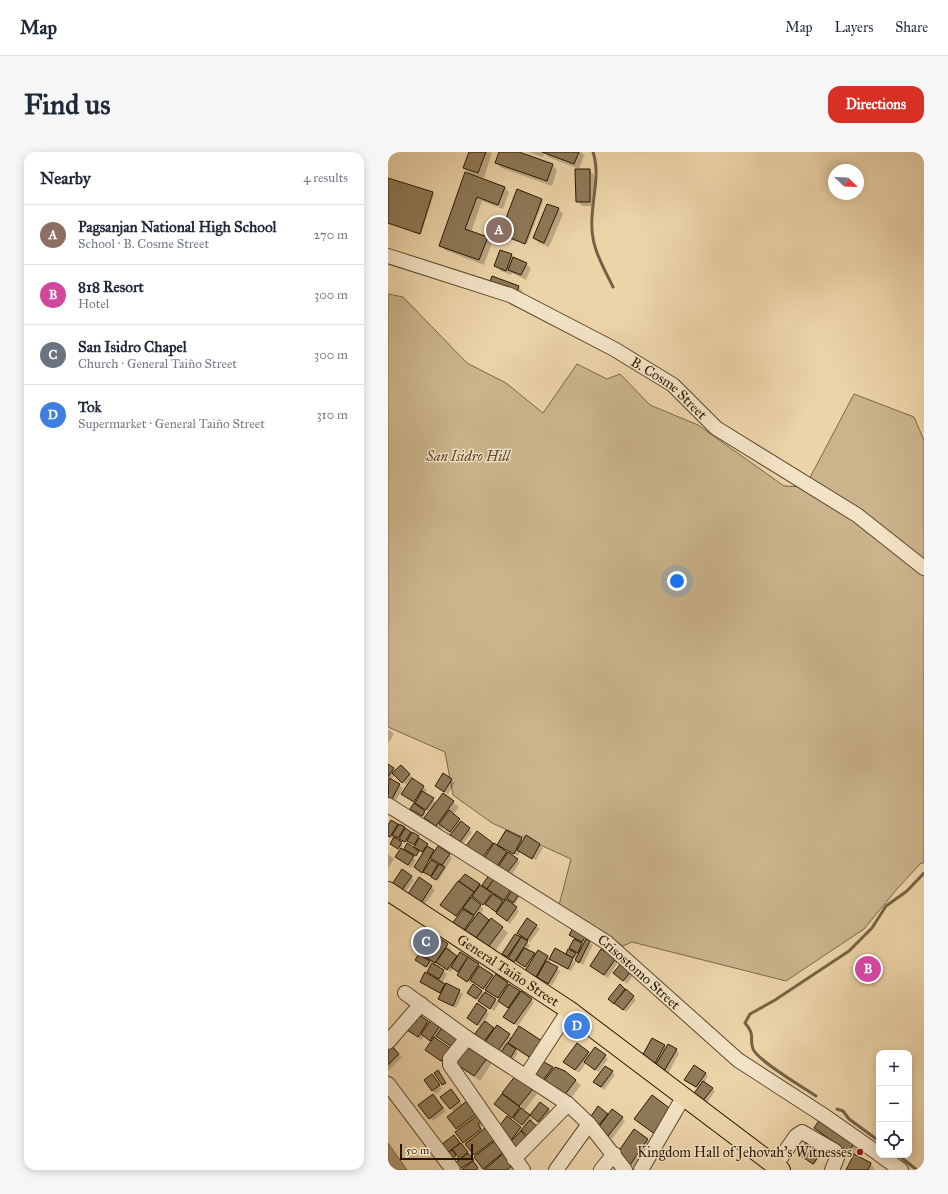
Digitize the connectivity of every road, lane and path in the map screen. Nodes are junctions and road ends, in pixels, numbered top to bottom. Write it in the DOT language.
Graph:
graph roads {
  1 [pos="388,256"];
  2 [pos="924,568"];
  3 [pos="388,805"];
  4 [pos="388,891"];
  5 [pos="405,993"];
  6 [pos="421,1004"];
  7 [pos="569,1010"];
  8 [pos="467,1038"];
  9 [pos="388,1042"];
  10 [pos="526,1076"];
  11 [pos="388,1084"];
  12 [pos="684,1096"];
  13 [pos="568,1104"];
  14 [pos="589,1124"];
  15 [pos="876,1153"];
  16 [pos="614,1154"];
  17 [pos="883,1158"];
  18 [pos="514,1159"];
  19 [pos="778,1168"];
  20 [pos="454,1170"];
  21 [pos="523,1170"];
  22 [pos="556,1170"];
  23 [pos="601,1170"];
  24 [pos="625,1170"];
  25 [pos="641,1170"];
  26 [pos="832,1170"];
  27 [pos="901,1170"];
  1 -- 2 [label="street, B. Cosme Street"];
  3 -- 15 [label="street, Crisostomo Street"];
  4 -- 7 [label="main road, General Taiño Street"];
  5 -- 6 [label="street"];
  6 -- 8 [label="street"];
  6 -- 9 [label="street"];
  7 -- 10 [label="street"];
  7 -- 12 [label="main road, General Taiño Street"];
  8 -- 10 [label="street"];
  8 -- 18 [label="street"];
  10 -- 13 [label="street"];
  11 -- 20 [label="street"];
  12 -- 19 [label="main road, General Taiño Street"];
  12 -- 25 [label="street"];
  13 -- 14 [label="street"];
  13 -- 18 [label="street"];
  14 -- 16 [label="street"];
  14 -- 22 [label="street"];
  16 -- 23 [label="street"];
  16 -- 24 [label="street"];
  17 -- 27 [label="street, Crisostomo Street"];
  18 -- 21 [label="street"];
  19 -- 26 [label="street"];
}
